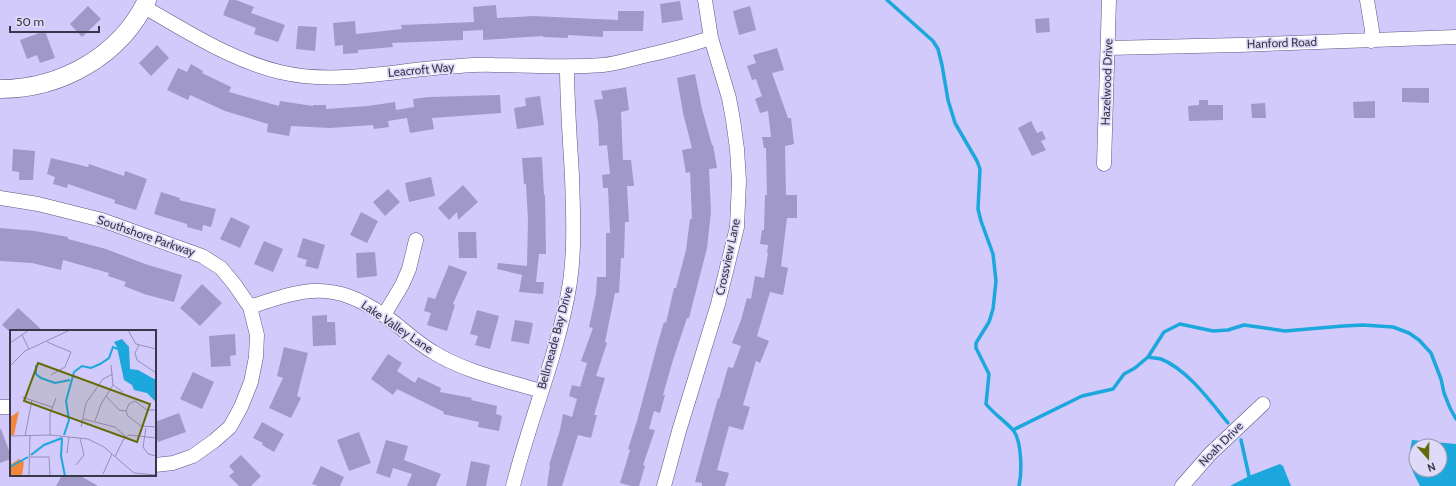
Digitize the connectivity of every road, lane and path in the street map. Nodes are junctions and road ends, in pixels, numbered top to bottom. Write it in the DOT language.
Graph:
graph roads {
  1 [pos="705,0"];
  2 [pos="1109,0"];
  3 [pos="1367,0"];
  4 [pos="145,3"];
  5 [pos="711,38"];
  6 [pos="1456,38"];
  7 [pos="1371,40"];
  8 [pos="1108,48"];
  9 [pos="567,67"];
  10 [pos="0,89"];
  11 [pos="1104,164"];
  12 [pos="0,198"];
  13 [pos="416,240"];
  14 [pos="250,307"];
  15 [pos="384,315"];
  16 [pos="541,390"];
  17 [pos="1263,404"];
  18 [pos="10,406"];
  19 [pos="0,407"];
  20 [pos="156,465"];
  21 [pos="513,486"];
  22 [pos="664,486"];
  23 [pos="1182,486"];
  1 -- 5 [label="street, Crossview Lane"];
  2 -- 8 [label="street, Hazelwood Drive"];
  3 -- 7 [label="street"];
  4 -- 9 [label="street, Leacroft Way"];
  4 -- 10 [label="street"];
  5 -- 9 [label="street, Leacroft Way"];
  5 -- 22 [label="street, Crossview Lane"];
  6 -- 7 [label="street, Hanford Road"];
  7 -- 8 [label="street, Hanford Road"];
  8 -- 11 [label="street, Hazelwood Drive"];
  9 -- 16 [label="street, Bellmeade Bay Drive"];
  12 -- 14 [label="street, Southshore Parkway"];
  13 -- 15 [label="street"];
  14 -- 15 [label="street, Lake Valley Lane"];
  14 -- 20 [label="street, Southshore Parkway"];
  15 -- 16 [label="street, Lake Valley Lane"];
  16 -- 21 [label="street, Bellmeade Bay Drive"];
  17 -- 23 [label="street, Noah Drive"];
  18 -- 19 [label="street"];
}
